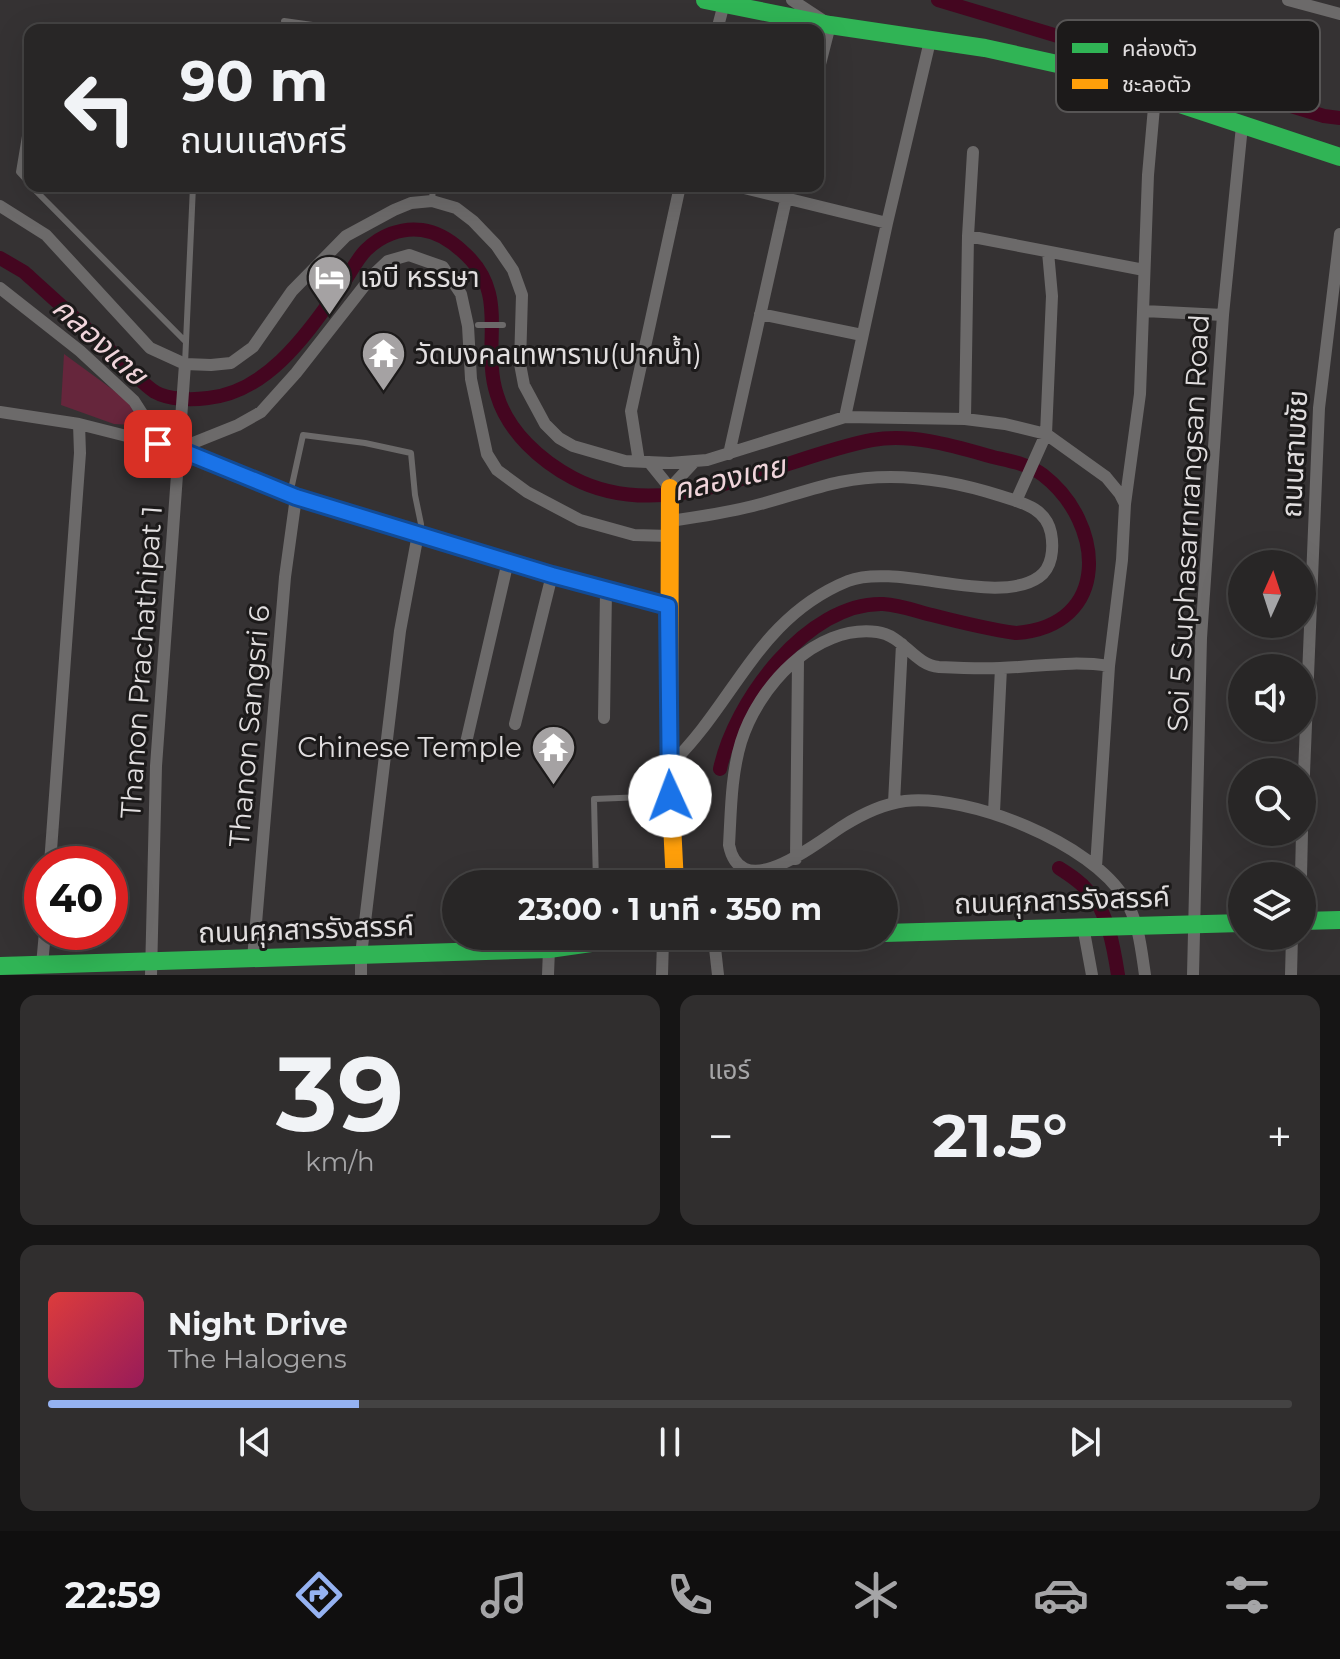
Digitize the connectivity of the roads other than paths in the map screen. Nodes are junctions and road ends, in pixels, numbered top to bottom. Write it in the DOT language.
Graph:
graph roads {
  1 [pos="792,0"];
  2 [pos="1288,0"];
  3 [pos="718,1"];
  4 [pos="1340,14"];
  5 [pos="284,21"];
  6 [pos="305,24"];
  7 [pos="717,24"];
  8 [pos="830,25"];
  9 [pos="930,41"];
  10 [pos="824,48"];
  11 [pos="1056,65"];
  12 [pos="1154,112"];
  13 [pos="1201,112"];
  14 [pos="1242,126"];
  15 [pos="24,142"];
  16 [pos="973,152"];
  17 [pos="1340,157"];
  18 [pos="24,177"];
  19 [pos="38,192"];
  20 [pos="193,192"];
  21 [pos="433,192"];
  22 [pos="679,192"];
  23 [pos="787,193"];
  24 [pos="432,201"];
  25 [pos="0,206"];
  26 [pos="887,223"];
  27 [pos="1340,234"];
  28 [pos="968,236"];
  29 [pos="1048,252"];
  30 [pos="1144,270"];
  31 [pos="0,288"];
  32 [pos="1144,311"];
  33 [pos="760,314"];
  34 [pos="1223,315"];
  35 [pos="478,325"];
  36 [pos="503,325"];
  37 [pos="862,335"];
  38 [pos="185,341"];
  39 [pos="185,364"];
  40 [pos="0,412"];
  41 [pos="845,417"];
  42 [pos="965,419"];
  43 [pos="79,424"];
  44 [pos="1046,434"];
  45 [pos="137,439"];
  46 [pos="178,449"];
  47 [pos="729,454"];
  48 [pos="695,461"];
  49 [pos="644,462"];
  50 [pos="670,488"];
  51 [pos="293,496"];
  52 [pos="1016,501"];
  53 [pos="1125,504"];
  54 [pos="670,524"];
  55 [pos="419,534"];
  56 [pos="508,561"];
  57 [pos="552,575"];
  58 [pos="606,591"];
  59 [pos="668,606"];
  60 [pos="902,644"];
  61 [pos="798,660"];
  62 [pos="1109,666"];
  63 [pos="1001,668"];
  64 [pos="604,718"];
  65 [pos="515,724"];
  66 [pos="465,747"];
  67 [pos="1305,758"];
  68 [pos="670,765"];
  69 [pos="670,796"];
  70 [pos="894,803"];
  71 [pos="994,812"];
  72 [pos="51,846"];
  73 [pos="796,859"];
  74 [pos="1096,867"];
  75 [pos="596,870"];
  76 [pos="674,870"];
  77 [pos="1340,920"];
  78 [pos="1316,921"];
  79 [pos="1228,923"];
  80 [pos="1195,924"];
  81 [pos="1083,926"];
  82 [pos="1137,926"];
  83 [pos="898,933"];
  84 [pos="43,950"];
  85 [pos="518,950"];
  86 [pos="549,950"];
  87 [pos="670,950"];
  88 [pos="715,950"];
  89 [pos="1292,950"];
  90 [pos="361,955"];
  91 [pos="253,959"];
  92 [pos="42,965"];
  93 [pos="0,966"];
  94 [pos="151,968"];
  95 [pos="63,970"];
  96 [pos="361,975"];
  97 [pos="548,975"];
  98 [pos="662,975"];
  99 [pos="718,975"];
  100 [pos="1092,975"];
  101 [pos="1145,975"];
  102 [pos="1193,975"];
  103 [pos="1291,975"];
  1 -- 8 [label="street"];
  2 -- 4 [label="street"];
  3 -- 7 [label="street"];
  3 -- 8 [label="street"];
  5 -- 6 [label="lane"];
  8 -- 9 [label="street"];
  8 -- 10 [label="street"];
  9 -- 11 [label="street"];
  9 -- 26 [label="street"];
  12 -- 30 [label="street"];
  13 -- 14 [label="street"];
  14 -- 17 [label="street"];
  14 -- 34 [label="street, Soi 5 Suphasarnrangsan Road"];
  15 -- 18 [label="lane"];
  16 -- 28 [label="street"];
  19 -- 38 [label="lane"];
  20 -- 38 [label="lane"];
  21 -- 24 [label="lane"];
  22 -- 49 [label="street"];
  23 -- 26 [label="street"];
  23 -- 33 [label="street"];
  24 -- 39 [label="street"];
  24 -- 49 [label="street"];
  25 -- 39 [label="street"];
  26 -- 37 [label="street"];
  27 -- 67 [label="street, ถนนสามชัย"];
  28 -- 29 [label="street"];
  28 -- 42 [label="street"];
  29 -- 30 [label="street"];
  29 -- 44 [label="street"];
  30 -- 32 [label="street"];
  31 -- 45 [label="street"];
  32 -- 34 [label="street"];
  32 -- 53 [label="street"];
  33 -- 37 [label="street"];
  33 -- 47 [label="street"];
  34 -- 80 [label="street, Soi 5 Suphasarnrangsan Road"];
  35 -- 36 [label="lane"];
  37 -- 41 [label="street"];
  38 -- 39 [label="lane"];
  39 -- 46 [label="street, Thanon Prachathipat 1"];
  40 -- 43 [label="street"];
  41 -- 42 [label="street"];
  41 -- 47 [label="street"];
  42 -- 44 [label="street"];
  43 -- 45 [label="street"];
  43 -- 72 [label="street"];
  44 -- 52 [label="street"];
  44 -- 53 [label="street"];
  45 -- 46 [label="street"];
  46 -- 51 [label="street"];
  46 -- 54 [label="street"];
  46 -- 94 [label="street, Thanon Prachathipat 1"];
  47 -- 48 [label="street"];
  48 -- 49 [label="street"];
  48 -- 50 [label="street"];
  49 -- 50 [label="street"];
  50 -- 54 [label="street"];
  51 -- 55 [label="street"];
  51 -- 55 [label="lane"];
  51 -- 91 [label="street, Thanon Sangsri 6"];
  52 -- 54 [label="street"];
  52 -- 68 [label="street"];
  53 -- 62 [label="street"];
  54 -- 59 [label="street"];
  55 -- 56 [label="street"];
  55 -- 90 [label="street"];
  56 -- 57 [label="street"];
  56 -- 66 [label="street"];
  57 -- 58 [label="street"];
  57 -- 65 [label="street"];
  58 -- 59 [label="street"];
  58 -- 64 [label="street"];
  59 -- 68 [label="street"];
  60 -- 61 [label="street"];
  60 -- 63 [label="street"];
  60 -- 70 [label="street"];
  61 -- 73 [label="street"];
  61 -- 73 [label="street"];
  62 -- 63 [label="street"];
  62 -- 74 [label="street"];
  63 -- 71 [label="street"];
  68 -- 69 [label="street"];
  69 -- 75 [label="lane"];
  69 -- 76 [label="street"];
  70 -- 71 [label="street"];
  70 -- 73 [label="street"];
  71 -- 74 [label="street"];
  74 -- 82 [label="street"];
  77 -- 78 [label="street"];
  79 -- 80 [label="street, ถนนศุภสารรังสรรค์"];
  80 -- 82 [label="street, ถนนศุภสารรังสรรค์"];
  80 -- 102 [label="street, Soi 5 Suphasarnrangsan Road"];
  81 -- 82 [label="street, ถนนศุภสารรังสรรค์"];
  81 -- 83 [label="street, ถนนศุภสารรังสรรค์"];
  81 -- 100 [label="street"];
  82 -- 101 [label="street"];
  84 -- 92 [label="street"];
  85 -- 90 [label="street, ถนนศุภสารรังสรรค์"];
  86 -- 97 [label="street"];
  87 -- 98 [label="street"];
  88 -- 99 [label="street"];
  89 -- 103 [label="street"];
  90 -- 91 [label="street, ถนนศุภสารรังสรรค์"];
  90 -- 96 [label="street"];
  91 -- 94 [label="street, ถนนศุภสารรังสรรค์"];
  92 -- 93 [label="street, ถนนศุภสารรังสรรค์"];
  92 -- 95 [label="street, ถนนศุภสารรังสรรค์"];
  94 -- 95 [label="street, ถนนศุภสารรังสรรค์"];
}
